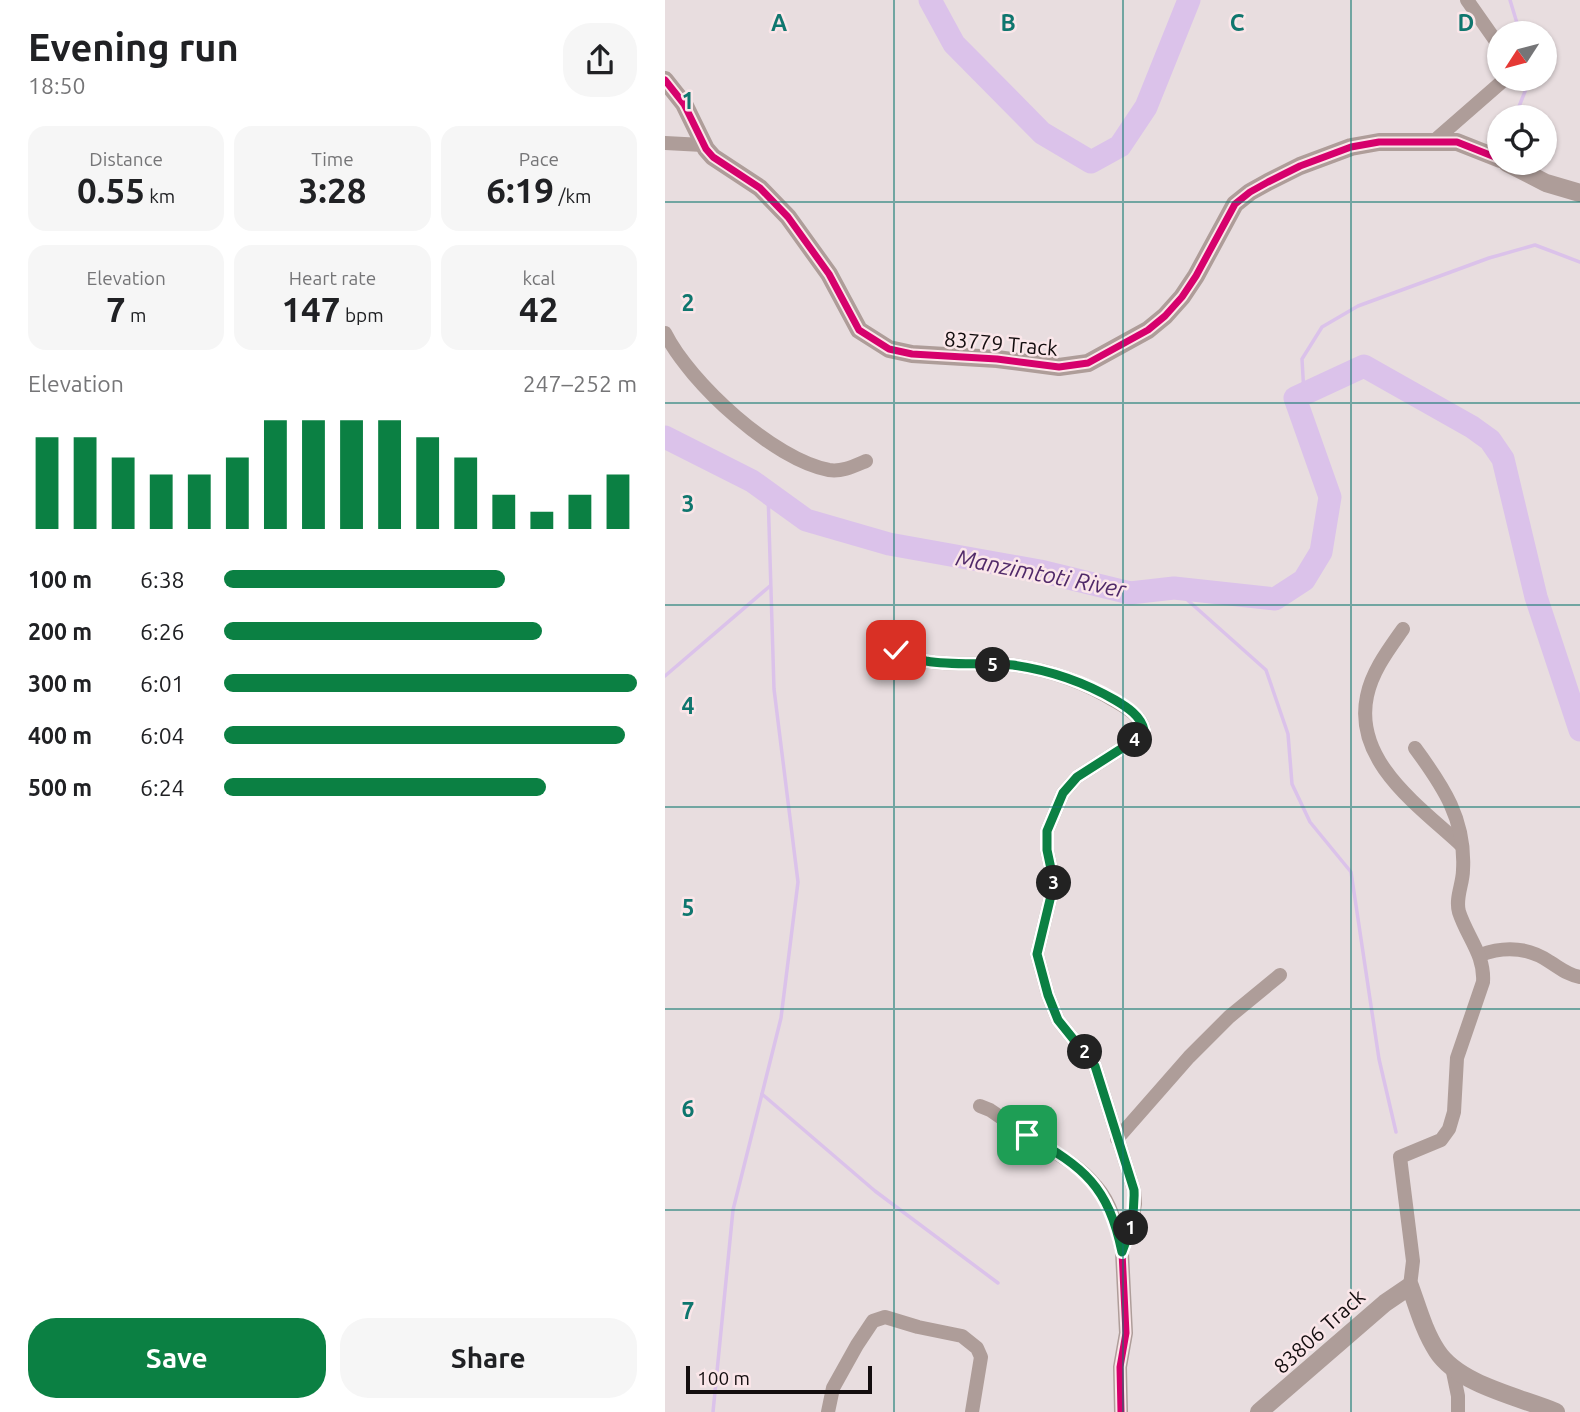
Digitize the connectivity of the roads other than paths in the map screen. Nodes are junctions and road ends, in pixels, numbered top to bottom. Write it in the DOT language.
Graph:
graph roads {
  1 [pos="1467,0"];
  2 [pos="1487,28"];
  3 [pos="665,80"];
  4 [pos="1492,91"];
  5 [pos="1434,141"];
  6 [pos="665,143"];
  7 [pos="703,145"];
  8 [pos="1487,154"];
  9 [pos="1530,175"];
  10 [pos="1580,193"];
  11 [pos="665,333"];
  12 [pos="866,461"];
  13 [pos="1403,629"];
  14 [pos="896,650"];
  15 [pos="1415,748"];
  16 [pos="1461,845"];
  17 [pos="1480,955"];
  18 [pos="1280,975"];
  19 [pos="1580,977"];
  20 [pos="980,1106"];
  21 [pos="1117,1139"];
  22 [pos="1122,1252"];
  23 [pos="1410,1286"];
  24 [pos="1452,1367"];
  25 [pos="828,1412"];
  26 [pos="972,1412"];
  27 [pos="1121,1412"];
  28 [pos="1259,1412"];
  29 [pos="1458,1412"];
  30 [pos="1556,1412"];
  1 -- 2 [label="street"];
  3 -- 7 [label="street, 83779 Track"];
  4 -- 5 [label="street"];
  5 -- 7 [label="street, 83779 Track"];
  5 -- 8 [label="street, 83779 Track"];
  6 -- 7 [label="street"];
  9 -- 10 [label="street"];
  11 -- 12 [label="street"];
  13 -- 16 [label="street"];
  14 -- 21 [label="street"];
  15 -- 16 [label="street"];
  16 -- 17 [label="street"];
  17 -- 19 [label="street"];
  17 -- 23 [label="street"];
  18 -- 21 [label="street"];
  20 -- 22 [label="street"];
  21 -- 22 [label="street"];
  22 -- 27 [label="street"];
  23 -- 24 [label="street"];
  23 -- 28 [label="street, 83806 Track"];
  24 -- 29 [label="street"];
  24 -- 30 [label="street"];
  25 -- 26 [label="street"];
}
